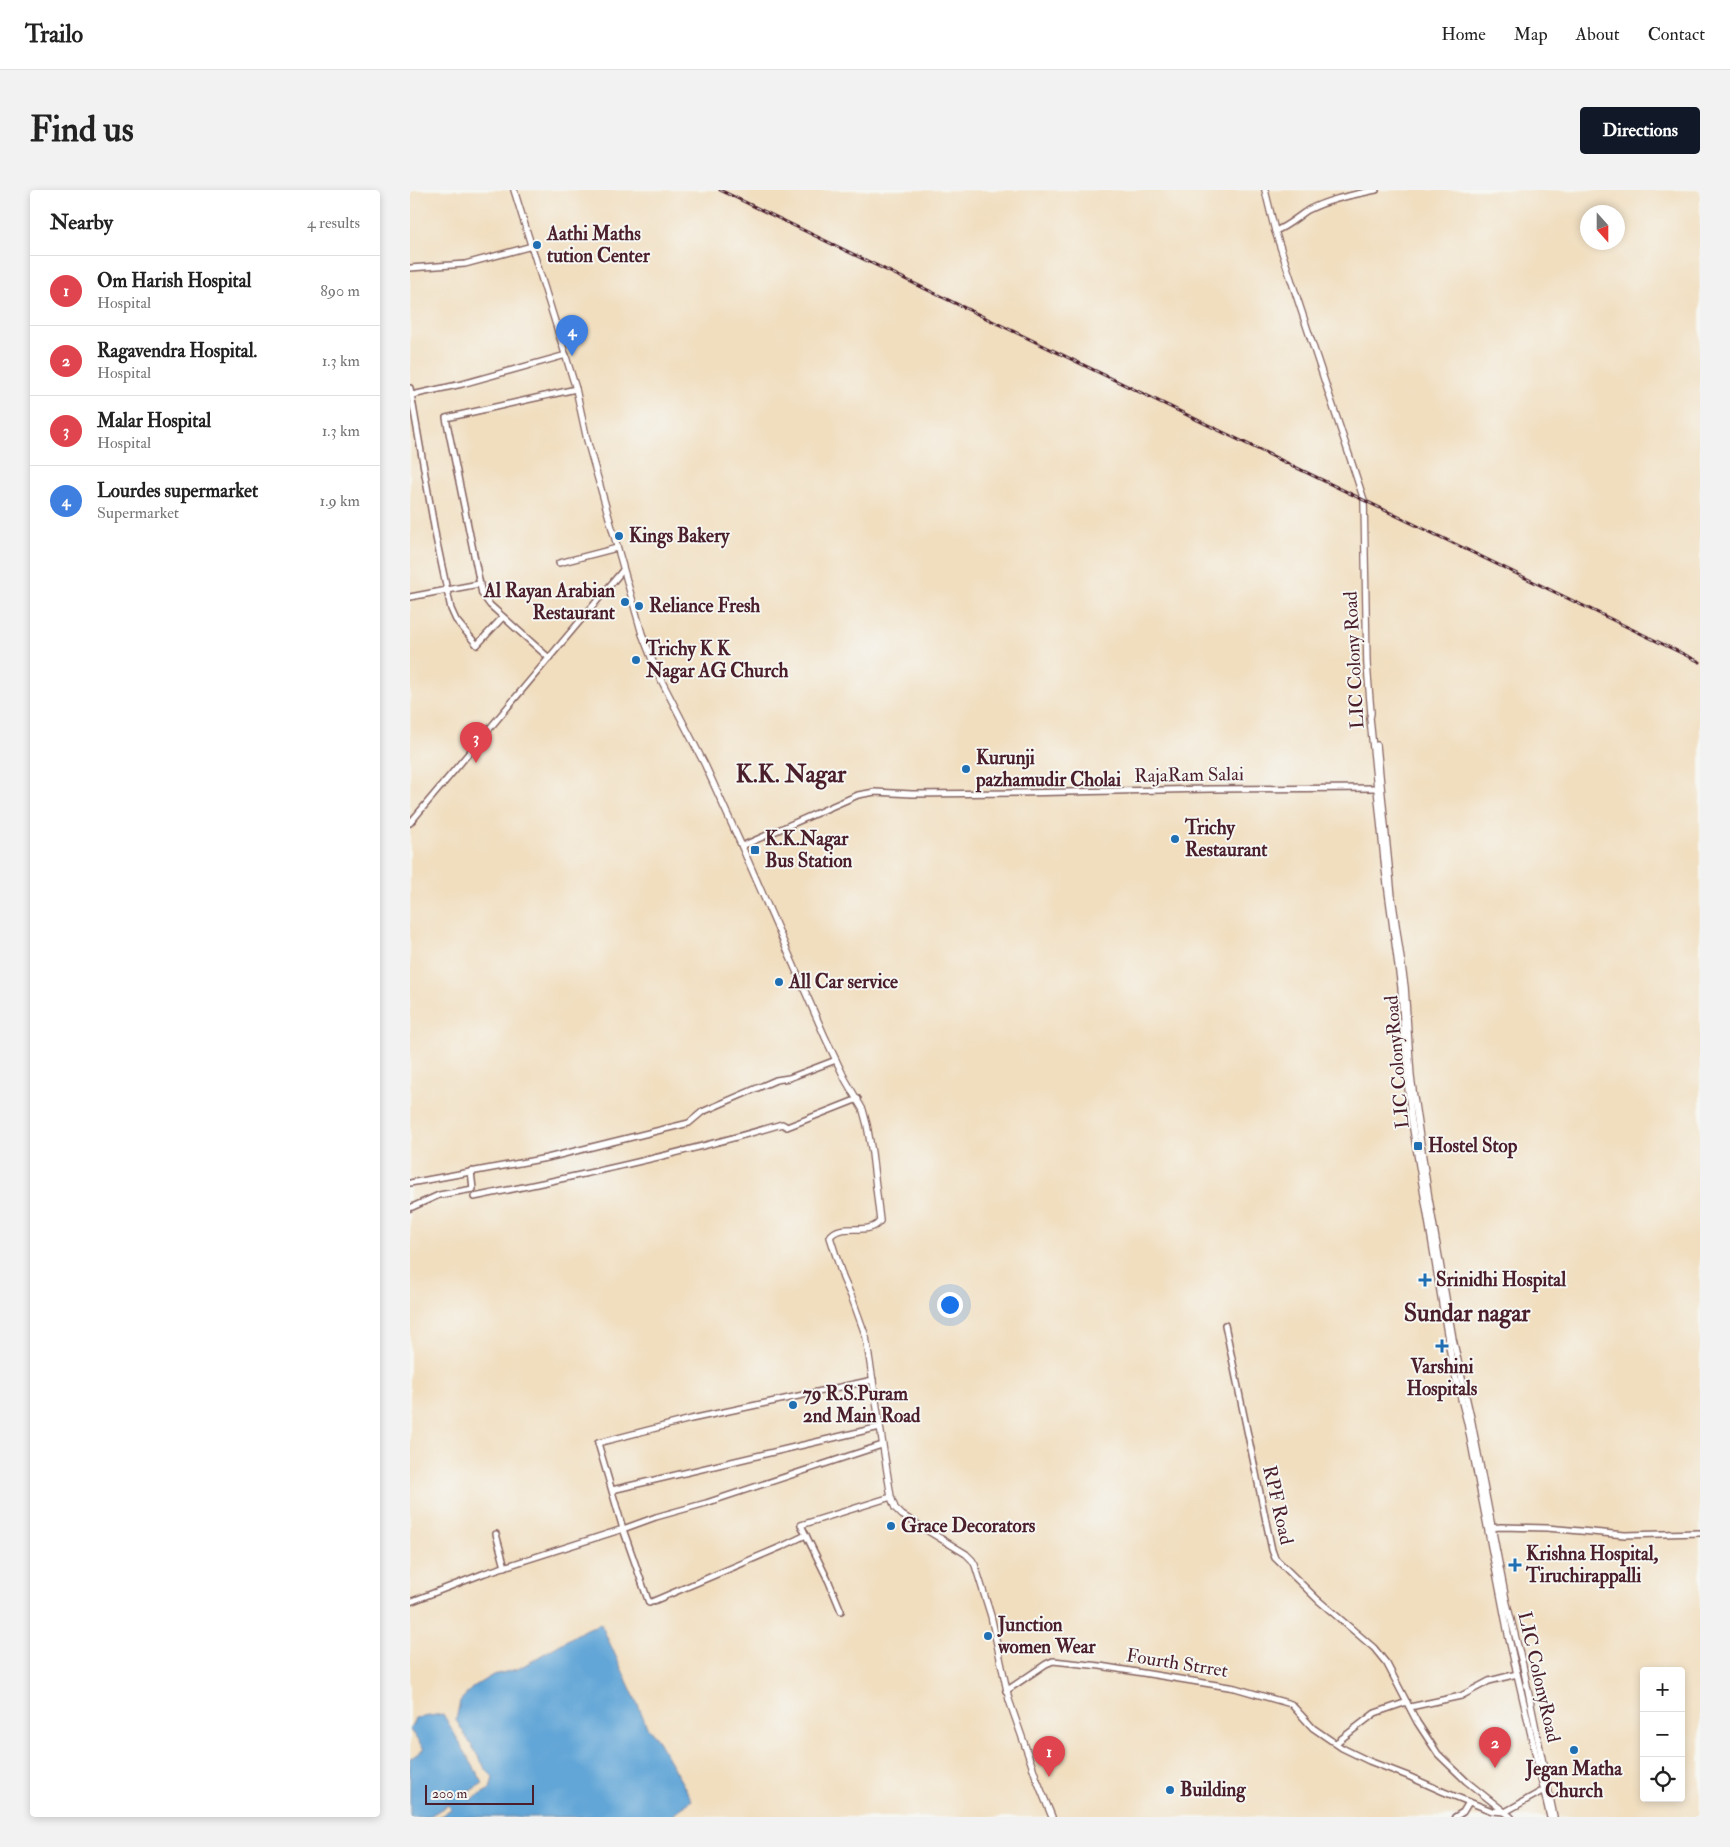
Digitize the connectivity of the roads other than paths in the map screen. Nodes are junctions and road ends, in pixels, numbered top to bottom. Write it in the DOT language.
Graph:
graph roads {
  1 [pos="514,190"];
  2 [pos="1265,190"];
  3 [pos="1376,190"];
  4 [pos="1276,231"];
  5 [pos="532,246"];
  6 [pos="410,268"];
  7 [pos="566,355"];
  8 [pos="410,388"];
  9 [pos="576,389"];
  10 [pos="412,395"];
  11 [pos="617,548"];
  12 [pos="560,563"];
  13 [pos="623,570"];
  14 [pos="479,584"];
  15 [pos="446,590"];
  16 [pos="410,597"];
  17 [pos="503,616"];
  18 [pos="549,658"];
  19 [pos="1371,713"];
  20 [pos="1380,788"];
  21 [pos="410,823"];
  22 [pos="742,846"];
  23 [pos="836,1060"];
  24 [pos="1409,1077"];
  25 [pos="858,1100"];
  26 [pos="471,1171"];
  27 [pos="410,1183"];
  28 [pos="474,1196"];
  29 [pos="410,1208"];
  30 [pos="1432,1230"];
  31 [pos="1225,1325"];
  32 [pos="873,1380"];
  33 [pos="880,1427"];
  34 [pos="882,1444"];
  35 [pos="612,1490"];
  36 [pos="891,1497"];
  37 [pos="1491,1528"];
  38 [pos="624,1529"];
  39 [pos="1700,1533"];
  40 [pos="496,1534"];
  41 [pos="806,1535"];
  42 [pos="505,1566"];
  43 [pos="410,1602"];
  44 [pos="841,1611"];
  45 [pos="1517,1674"];
  46 [pos="1006,1691"];
  47 [pos="1409,1704"];
  48 [pos="1336,1742"];
  49 [pos="1544,1790"];
  50 [pos="1470,1802"];
  51 [pos="1505,1812"];
  52 [pos="1052,1817"];
  53 [pos="1455,1817"];
  54 [pos="1511,1817"];
  55 [pos="1550,1817"];
  56 [pos="1554,1817"];
  1 -- 5 [label="main road"];
  2 -- 4 [label="main road, LIC Colony Road"];
  3 -- 4 [label="street"];
  4 -- 19 [label="main road, LIC Colony Road"];
  5 -- 6 [label="street"];
  5 -- 7 [label="main road"];
  7 -- 9 [label="main road"];
  7 -- 10 [label="street"];
  8 -- 10 [label="street"];
  9 -- 11 [label="main road"];
  9 -- 14 [label="street"];
  10 -- 15 [label="street"];
  11 -- 12 [label="street"];
  11 -- 13 [label="main road"];
  13 -- 18 [label="street"];
  13 -- 22 [label="main road"];
  14 -- 15 [label="street"];
  14 -- 17 [label="street"];
  15 -- 16 [label="street"];
  15 -- 17 [label="street"];
  17 -- 18 [label="street"];
  18 -- 21 [label="street"];
  19 -- 20 [label="main road, LIC ColonyRoad"];
  20 -- 22 [label="street, RajaRam Salai"];
  20 -- 24 [label="main road, LIC ColonyRoad"];
  22 -- 23 [label="main road"];
  23 -- 25 [label="main road"];
  23 -- 26 [label="street"];
  24 -- 30 [label="main road, LIC ColonyRoad"];
  24 -- 30 [label="main road, LIC ColonyRoad"];
  25 -- 28 [label="street"];
  25 -- 32 [label="main road"];
  26 -- 27 [label="street"];
  26 -- 29 [label="street"];
  30 -- 37 [label="main road, LIC ColonyRoad"];
  31 -- 47 [label="street, RPF Road"];
  32 -- 33 [label="main road"];
  32 -- 35 [label="street"];
  33 -- 34 [label="main road"];
  33 -- 35 [label="street"];
  34 -- 36 [label="main road"];
  34 -- 38 [label="street"];
  35 -- 38 [label="street"];
  36 -- 41 [label="street"];
  36 -- 46 [label="main road"];
  37 -- 39 [label="street"];
  37 -- 45 [label="main road, LIC ColonyRoad"];
  37 -- 56 [label="main road, LIC ColonyRoad"];
  38 -- 41 [label="street"];
  38 -- 42 [label="street"];
  40 -- 42 [label="street"];
  41 -- 44 [label="street"];
  42 -- 43 [label="street"];
  45 -- 47 [label="street"];
  45 -- 49 [label="main road, LIC ColonyRoad"];
  46 -- 48 [label="street, Fourth Strret"];
  46 -- 52 [label="main road"];
  47 -- 48 [label="street"];
  47 -- 51 [label="street, RPF Road"];
  48 -- 50 [label="street, Fourth Strret"];
  49 -- 51 [label="street"];
  49 -- 55 [label="main road, LIC ColonyRoad"];
  50 -- 51 [label="street, Fourth Strret"];
  50 -- 53 [label="street"];
  51 -- 54 [label="street, RPF Road"];
}
